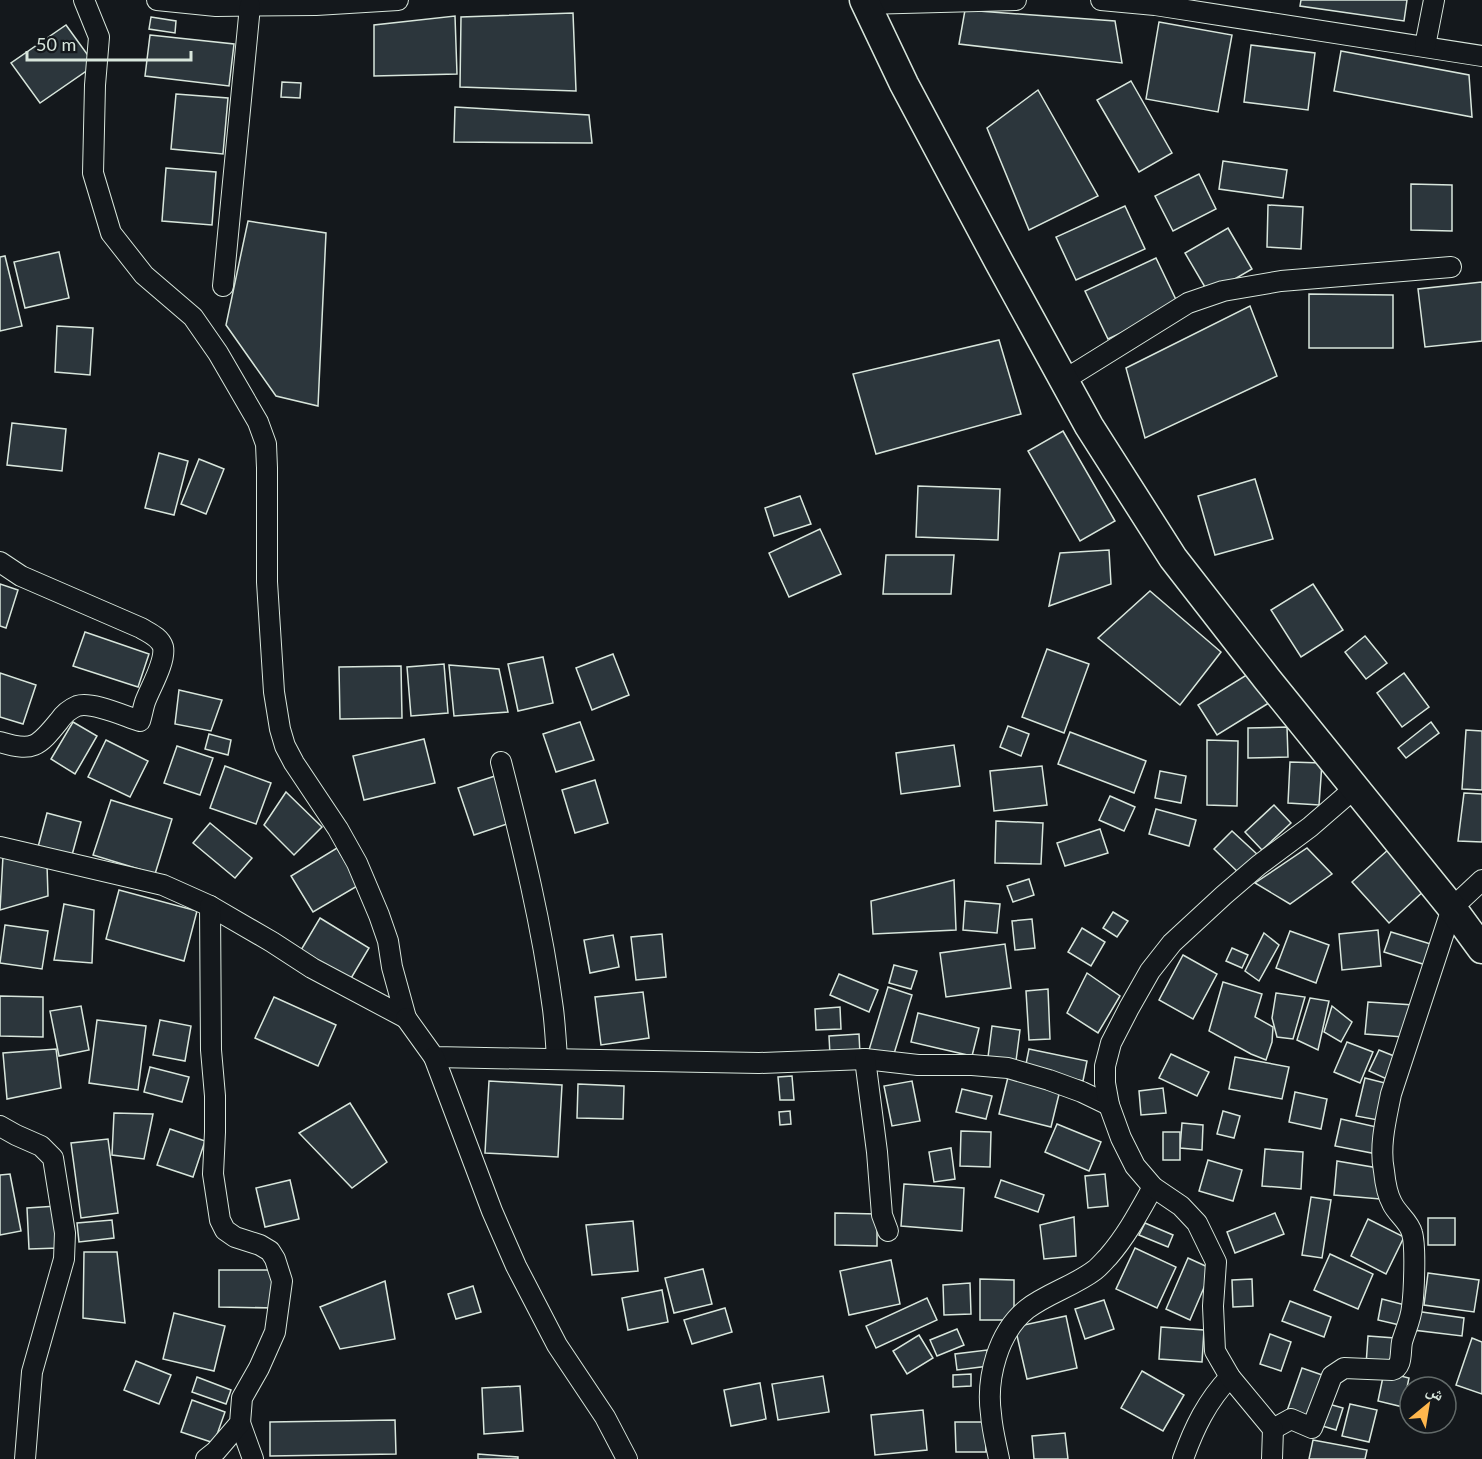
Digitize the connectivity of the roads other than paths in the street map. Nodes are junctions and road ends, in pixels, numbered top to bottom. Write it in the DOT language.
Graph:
graph roads {
  1 [pos="84,0"];
  2 [pos="157,0"];
  3 [pos="398,0"];
  4 [pos="1016,0"];
  5 [pos="1101,0"];
  6 [pos="1434,0"];
  7 [pos="865,2"];
  8 [pos="250,6"];
  9 [pos="1425,46"];
  10 [pos="1482,56"];
  11 [pos="1451,267"];
  12 [pos="223,286"];
  13 [pos="1064,380"];
  14 [pos="0,562"];
  15 [pos="0,742"];
  16 [pos="501,762"];
  17 [pos="1355,788"];
  18 [pos="0,847"];
  19 [pos="1482,880"];
  20 [pos="210,906"];
  21 [pos="1452,908"];
  22 [pos="1482,949"];
  23 [pos="406,1018"];
  24 [pos="434,1057"];
  25 [pos="557,1059"];
  26 [pos="865,1059"];
  27 [pos="1109,1105"];
  28 [pos="0,1126"];
  29 [pos="1152,1187"];
  30 [pos="888,1231"];
  31 [pos="1230,1377"];
  32 [pos="240,1424"];
  33 [pos="1273,1429"];
  34 [pos="24,1459"];
  35 [pos="206,1459"];
  36 [pos="253,1459"];
  37 [pos="627,1459"];
  38 [pos="999,1459"];
  39 [pos="1183,1459"];
  40 [pos="1272,1459"];
  1 -- 23 [label="street"];
  2 -- 8 [label="street"];
  3 -- 8 [label="street"];
  4 -- 7 [label="street"];
  5 -- 9 [label="street"];
  6 -- 9 [label="street"];
  7 -- 13 [label="main road"];
  8 -- 12 [label="street"];
  9 -- 10 [label="street"];
  11 -- 13 [label="street"];
  13 -- 17 [label="main road"];
  14 -- 15 [label="street"];
  16 -- 25 [label="street"];
  17 -- 21 [label="main road"];
  17 -- 27 [label="street"];
  18 -- 20 [label="street"];
  19 -- 21 [label="street"];
  20 -- 23 [label="street"];
  20 -- 32 [label="street"];
  21 -- 22 [label="main road"];
  21 -- 33 [label="street"];
  23 -- 24 [label="street"];
  24 -- 25 [label="street"];
  24 -- 37 [label="street"];
  25 -- 26 [label="street"];
  26 -- 27 [label="street"];
  26 -- 30 [label="street"];
  27 -- 29 [label="street"];
  28 -- 34 [label="street"];
  29 -- 31 [label="street"];
  29 -- 38 [label="street"];
  31 -- 33 [label="street"];
  31 -- 39 [label="street"];
  32 -- 35 [label="street"];
  32 -- 36 [label="street"];
  33 -- 40 [label="street"];
}
